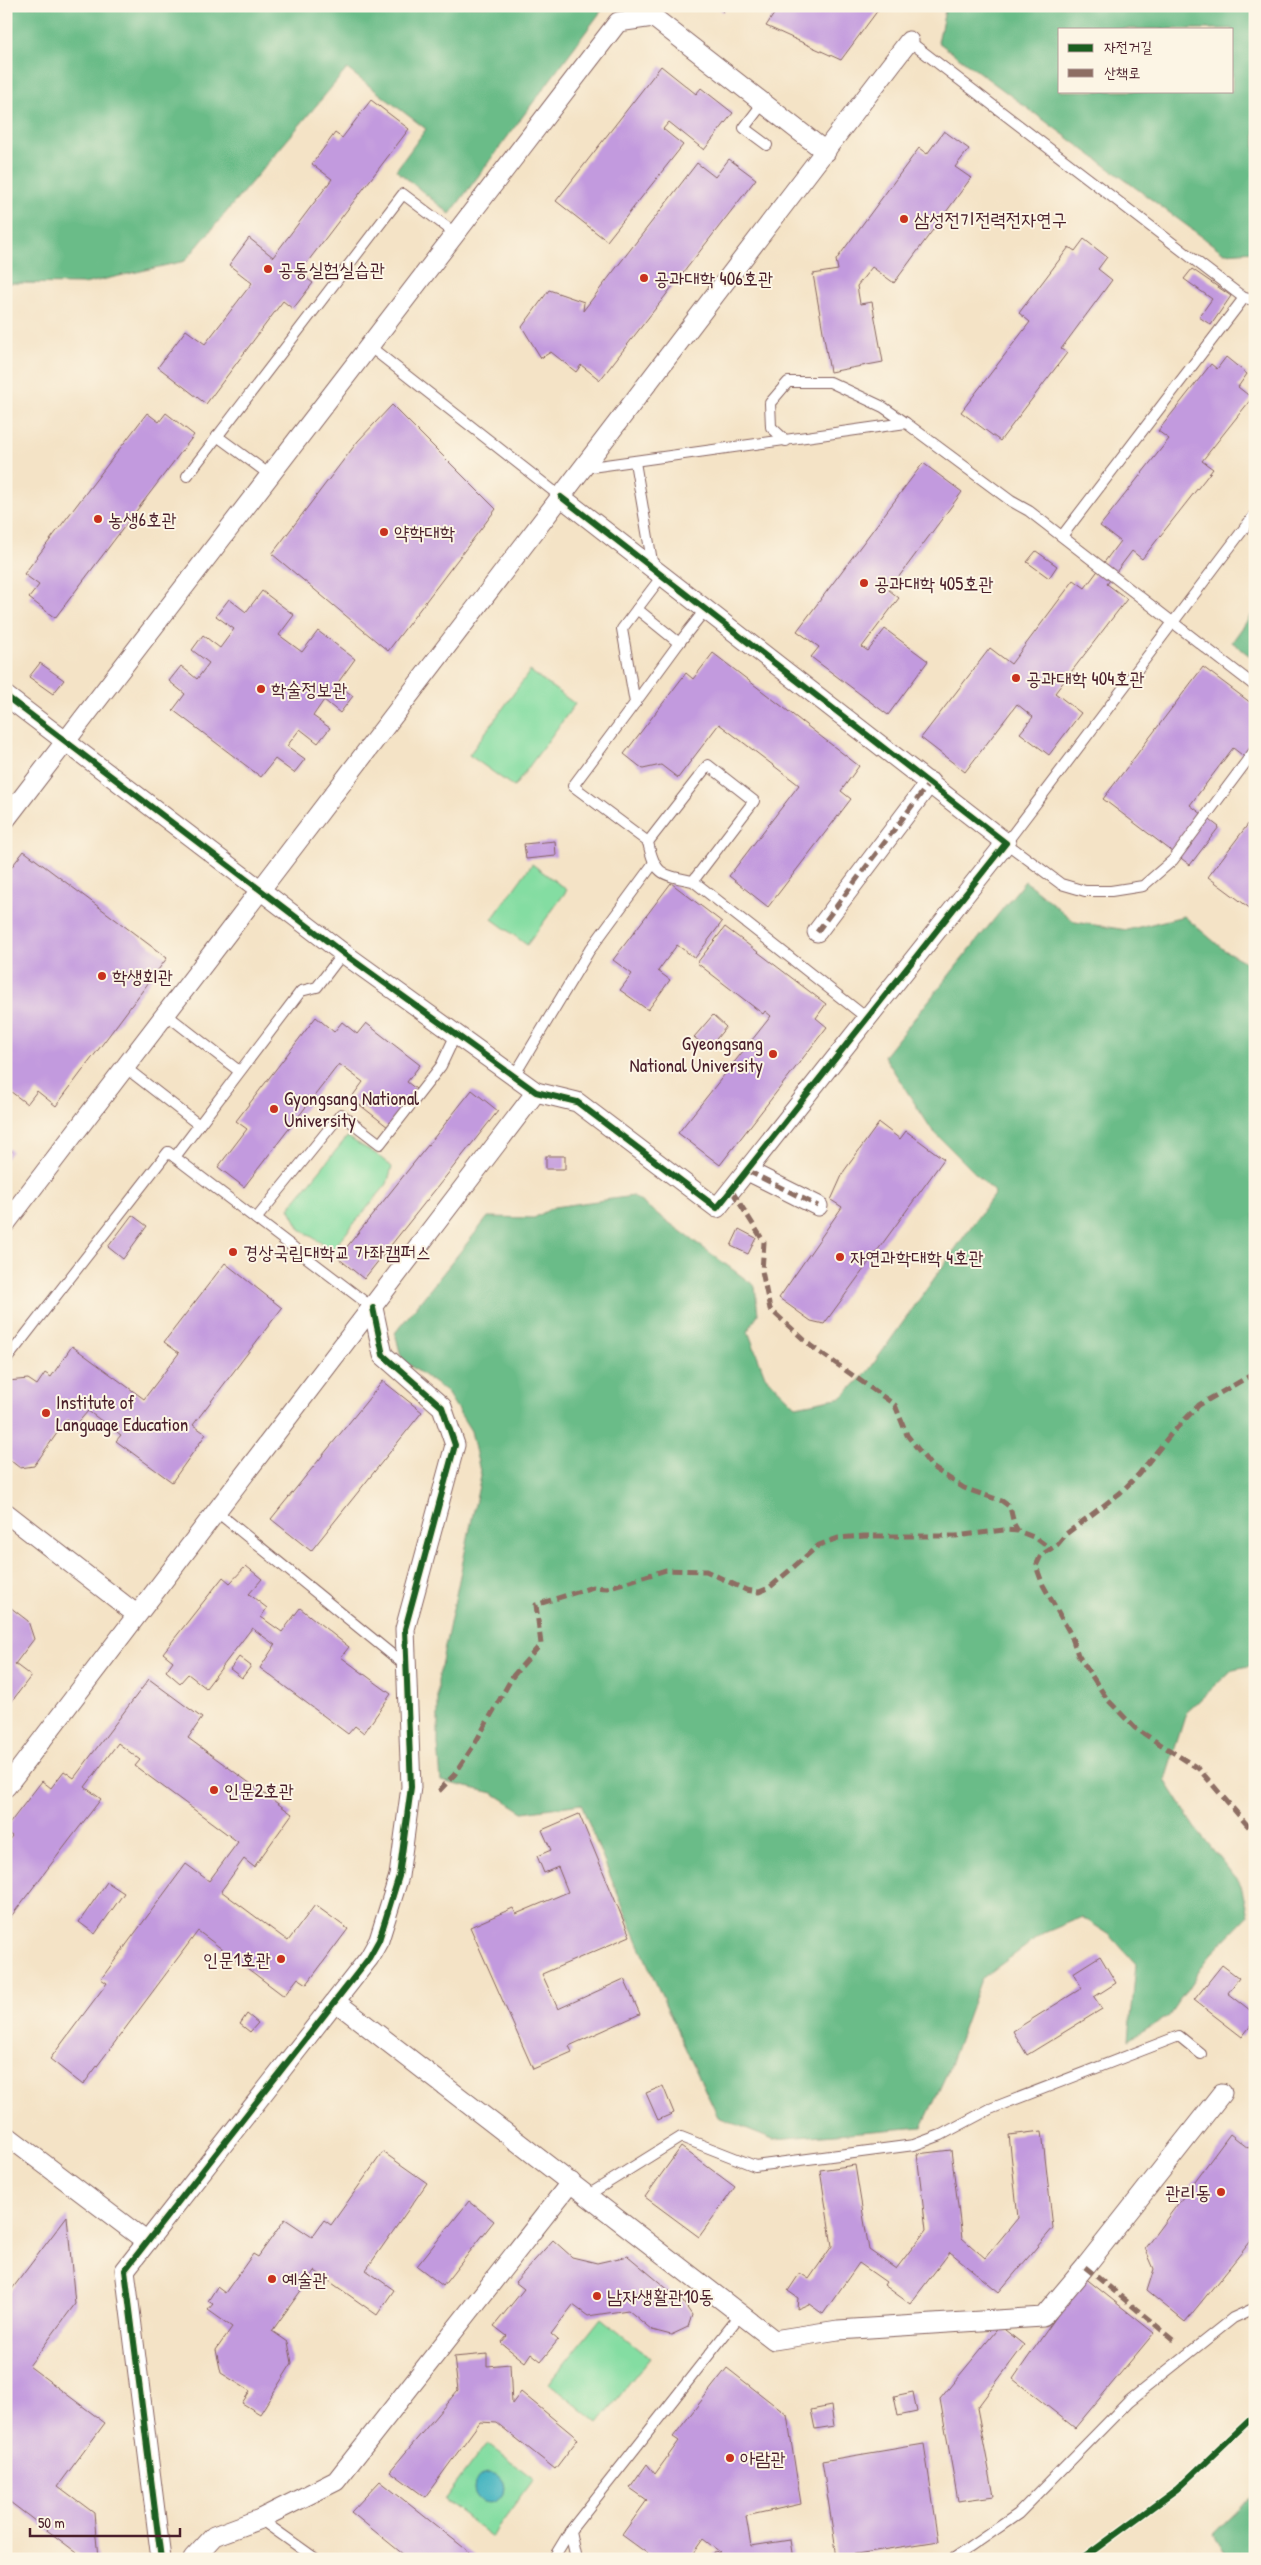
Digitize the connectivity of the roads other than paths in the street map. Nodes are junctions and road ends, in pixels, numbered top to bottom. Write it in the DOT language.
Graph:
graph roads {
  1 [pos="909,41"];
  2 [pos="763,103"];
  3 [pos="767,145"];
  4 [pos="826,152"];
  5 [pos="456,234"];
  6 [pos="1244,298"];
  7 [pos="1255,300"];
  8 [pos="369,346"];
  9 [pos="906,423"];
  10 [pos="217,436"];
  11 [pos="786,441"];
  12 [pos="635,462"];
  13 [pos="584,468"];
  14 [pos="270,474"];
  15 [pos="187,476"];
  16 [pos="561,497"];
  17 [pos="1255,514"];
  18 [pos="1062,536"];
  19 [pos="658,573"];
  20 [pos="637,609"];
  21 [pos="705,610"];
  22 [pos="1172,622"];
  23 [pos="679,643"];
  24 [pos="1255,686"];
  25 [pos="6,696"];
  26 [pos="635,703"];
  27 [pos="66,741"];
  28 [pos="1255,750"];
  29 [pos="930,782"];
  30 [pos="6,819"];
  31 [pos="648,842"];
  32 [pos="1006,843"];
  33 [pos="653,864"];
  34 [pos="693,881"];
  35 [pos="261,890"];
  36 [pos="817,932"];
  37 [pos="343,953"];
  38 [pos="167,1015"];
  39 [pos="868,1019"];
  40 [pos="456,1034"];
  41 [pos="126,1068"];
  42 [pos="239,1071"];
  43 [pos="514,1076"];
  44 [pos="536,1092"];
  45 [pos="199,1125"];
  46 [pos="175,1157"];
  47 [pos="748,1171"];
  48 [pos="818,1206"];
  49 [pos="256,1219"];
  50 [pos="6,1224"];
  51 [pos="373,1308"];
  52 [pos="6,1360"];
  53 [pos="216,1511"];
  54 [pos="6,1513"];
  55 [pos="136,1614"];
  56 [pos="406,1667"];
  57 [pos="6,1787"];
  58 [pos="336,2002"];
  59 [pos="1201,2054"];
  60 [pos="1222,2093"];
  61 [pos="8,2139"];
  62 [pos="571,2182"];
  63 [pos="588,2195"];
  64 [pos="147,2242"];
  65 [pos="1255,2308"];
  66 [pos="741,2314"];
  67 [pos="260,2519"];
  68 [pos="570,2531"];
  69 [pos="161,2559"];
  70 [pos="193,2559"];
  71 [pos="316,2559"];
  72 [pos="553,2559"];
  73 [pos="576,2559"];
  74 [pos="953,2559"];
  1 -- 4 [label="street"];
  1 -- 6 [label="lane"];
  2 -- 3 [label="lane"];
  2 -- 4 [label="street"];
  2 -- 5 [label="street"];
  4 -- 13 [label="street"];
  5 -- 8 [label="street"];
  5 -- 10 [label="lane"];
  6 -- 7 [label="lane"];
  6 -- 18 [label="lane"];
  8 -- 14 [label="street"];
  8 -- 16 [label="lane"];
  9 -- 11 [label="lane"];
  9 -- 11 [label="lane"];
  9 -- 18 [label="lane"];
  10 -- 14 [label="lane"];
  10 -- 15 [label="lane"];
  11 -- 12 [label="lane"];
  12 -- 13 [label="lane"];
  12 -- 19 [label="lane"];
  13 -- 16 [label="street"];
  14 -- 27 [label="street"];
  16 -- 19 [label="street"];
  16 -- 35 [label="street"];
  17 -- 22 [label="lane"];
  18 -- 22 [label="lane"];
  19 -- 20 [label="lane"];
  19 -- 21 [label="street"];
  20 -- 23 [label="lane"];
  20 -- 26 [label="lane"];
  21 -- 23 [label="lane"];
  21 -- 29 [label="street"];
  22 -- 24 [label="lane"];
  22 -- 32 [label="lane"];
  23 -- 26 [label="lane"];
  25 -- 27 [label="street"];
  26 -- 31 [label="lane"];
  27 -- 30 [label="street"];
  27 -- 35 [label="street"];
  28 -- 32 [label="lane"];
  29 -- 32 [label="street"];
  29 -- 36 [label="street"];
  31 -- 33 [label="lane"];
  31 -- 34 [label="lane"];
  32 -- 39 [label="street"];
  33 -- 34 [label="lane"];
  33 -- 43 [label="lane"];
  34 -- 39 [label="lane"];
  35 -- 37 [label="street"];
  35 -- 38 [label="street"];
  37 -- 40 [label="street"];
  37 -- 42 [label="lane"];
  38 -- 41 [label="street"];
  38 -- 42 [label="lane"];
  39 -- 47 [label="street"];
  40 -- 43 [label="street"];
  40 -- 49 [label="lane"];
  41 -- 45 [label="lane"];
  41 -- 50 [label="street"];
  42 -- 45 [label="lane"];
  43 -- 44 [label="street"];
  44 -- 47 [label="street"];
  44 -- 51 [label="street"];
  45 -- 46 [label="lane"];
  46 -- 49 [label="lane"];
  46 -- 52 [label="lane"];
  47 -- 48 [label="street"];
  49 -- 51 [label="lane"];
  51 -- 53 [label="street"];
  51 -- 56 [label="street"];
  53 -- 55 [label="street"];
  53 -- 56 [label="lane"];
  54 -- 55 [label="street"];
  55 -- 57 [label="street"];
  56 -- 58 [label="street"];
  58 -- 62 [label="street"];
  58 -- 64 [label="street"];
  59 -- 63 [label="lane"];
  60 -- 66 [label="street"];
  61 -- 64 [label="street"];
  62 -- 63 [label="street"];
  62 -- 67 [label="street"];
  63 -- 66 [label="street"];
  64 -- 69 [label="street"];
  65 -- 74 [label="lane"];
  66 -- 68 [label="lane"];
  67 -- 70 [label="street"];
  67 -- 71 [label="lane"];
  68 -- 72 [label="lane"];
  68 -- 73 [label="lane"];
}
